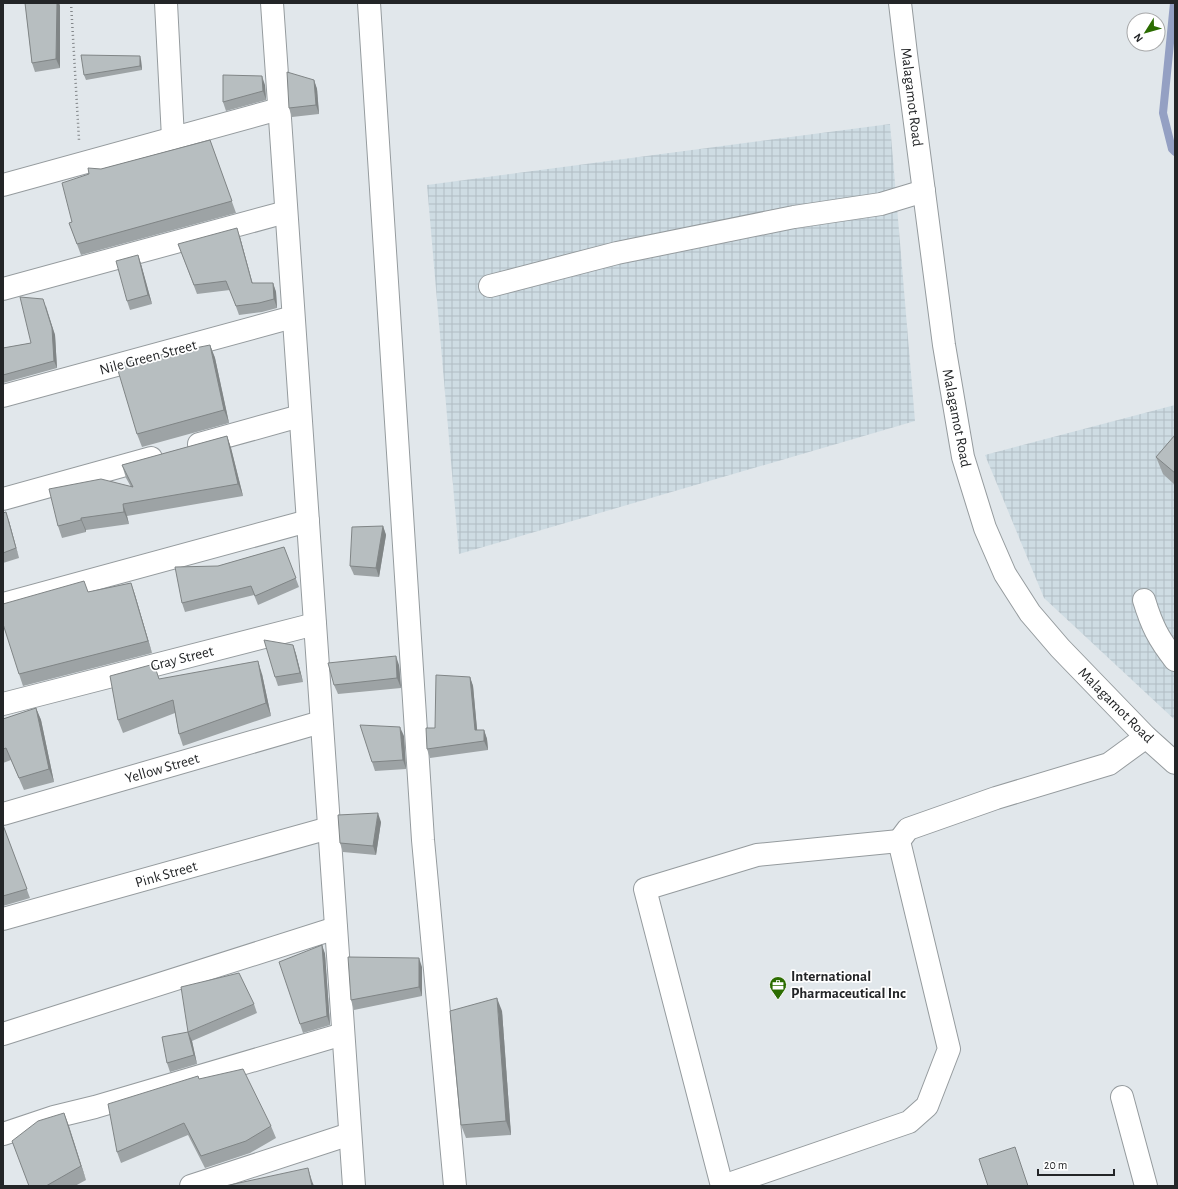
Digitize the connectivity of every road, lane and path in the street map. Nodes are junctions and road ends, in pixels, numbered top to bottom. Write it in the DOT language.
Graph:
graph roads {
  1 [pos="71,3"];
  2 [pos="166,3"];
  3 [pos="272,3"];
  4 [pos="369,3"];
  5 [pos="900,3"];
  6 [pos="279,109"];
  7 [pos="173,138"];
  8 [pos="80,164"];
  9 [pos="3,185"];
  10 [pos="924,191"];
  11 [pos="286,212"];
  12 [pos="490,286"];
  13 [pos="3,289"];
  14 [pos="293,317"];
  15 [pos="3,396"];
  16 [pos="300,416"];
  17 [pos="3,499"];
  18 [pos="308,521"];
  19 [pos="1144,600"];
  20 [pos="3,604"];
  21 [pos="315,624"];
  22 [pos="1175,660"];
  23 [pos="3,704"];
  24 [pos="321,722"];
  25 [pos="1146,737"];
  26 [pos="1175,763"];
  27 [pos="3,814"];
  28 [pos="329,828"];
  29 [pos="899,841"];
  30 [pos="3,919"];
  31 [pos="336,928"];
  32 [pos="3,1034"];
  33 [pos="343,1034"];
  34 [pos="1122,1097"];
  35 [pos="3,1134"];
  36 [pos="350,1134"];
  37 [pos="191,1186"];
  38 [pos="354,1186"];
  39 [pos="455,1186"];
  40 [pos="723,1186"];
  41 [pos="1146,1186"];
  1 -- 8 [label="path"];
  2 -- 7 [label="street"];
  3 -- 6 [label="street"];
  4 -- 39 [label="street"];
  5 -- 10 [label="street, Malagamot Road"];
  6 -- 7 [label="street"];
  6 -- 11 [label="street"];
  7 -- 8 [label="street"];
  8 -- 9 [label="street"];
  10 -- 12 [label="street"];
  10 -- 25 [label="street, Malagamot Road"];
  11 -- 13 [label="street"];
  11 -- 14 [label="street"];
  14 -- 15 [label="street, Nile Green Street"];
  14 -- 16 [label="street"];
  16 -- 17 [label="street"];
  16 -- 18 [label="street"];
  18 -- 20 [label="street"];
  18 -- 21 [label="street"];
  19 -- 22 [label="street"];
  21 -- 23 [label="street, Gray Street"];
  21 -- 24 [label="street"];
  24 -- 27 [label="street, Yellow Street"];
  24 -- 28 [label="street"];
  25 -- 26 [label="street, Malagamot Road"];
  25 -- 29 [label="street"];
  28 -- 30 [label="street, Pink Street"];
  28 -- 31 [label="street"];
  29 -- 40 [label="street"];
  29 -- 40 [label="street"];
  31 -- 32 [label="street"];
  31 -- 33 [label="street"];
  33 -- 35 [label="street"];
  33 -- 36 [label="street"];
  34 -- 41 [label="street"];
  36 -- 37 [label="street"];
  36 -- 38 [label="street"];
}
